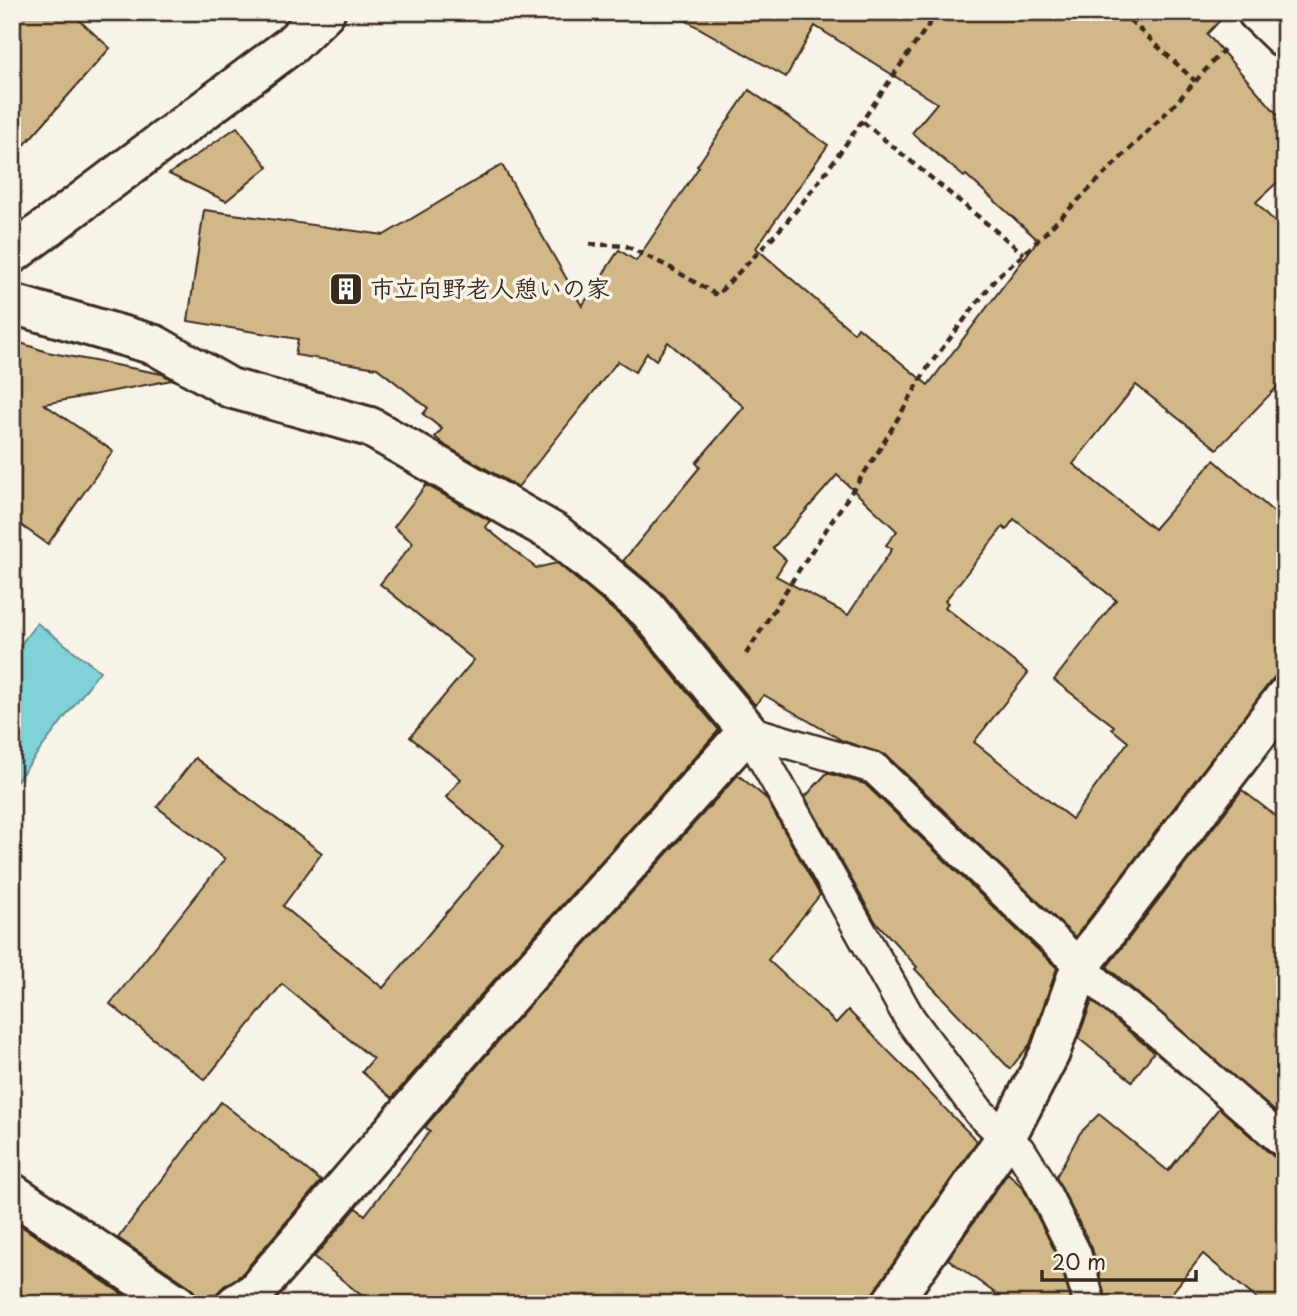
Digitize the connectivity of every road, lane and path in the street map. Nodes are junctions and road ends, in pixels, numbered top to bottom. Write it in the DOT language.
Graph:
graph roads {
  1 [pos="325,12"];
  2 [pos="938,12"];
  3 [pos="1121,12"];
  4 [pos="1266,20"];
  5 [pos="1195,81"];
  6 [pos="863,122"];
  7 [pos="590,244"];
  8 [pos="12,254"];
  9 [pos="1024,254"];
  10 [pos="12,304"];
  11 [pos="718,696"];
  12 [pos="1285,697"];
  13 [pos="748,731"];
  14 [pos="1081,965"];
  15 [pos="1006,1137"];
  16 [pos="1285,1143"];
  17 [pos="12,1193"];
  18 [pos="899,1301"];
  19 [pos="177,1304"];
  20 [pos="236,1304"];
  21 [pos="1090,1304"];
  1 -- 8 [label="street"];
  2 -- 6 [label="path"];
  3 -- 5 [label="path"];
  4 -- 5 [label="path"];
  5 -- 9 [label="path"];
  6 -- 7 [label="path"];
  6 -- 9 [label="path"];
  9 -- 11 [label="path"];
  10 -- 11 [label="street"];
  11 -- 13 [label="street"];
  12 -- 14 [label="street"];
  13 -- 14 [label="lane"];
  13 -- 15 [label="lane"];
  13 -- 20 [label="street"];
  14 -- 15 [label="street"];
  14 -- 16 [label="lane"];
  15 -- 18 [label="street"];
  15 -- 21 [label="lane"];
  17 -- 19 [label="street"];
}
